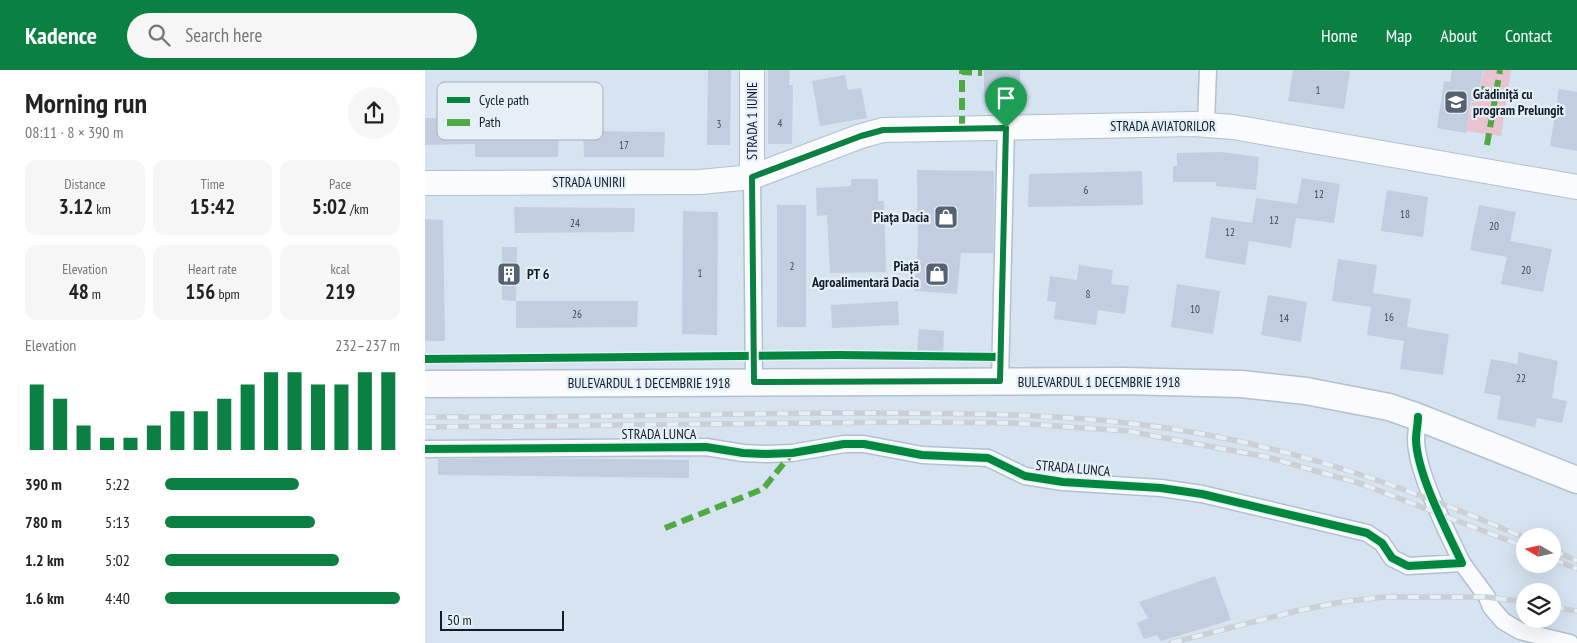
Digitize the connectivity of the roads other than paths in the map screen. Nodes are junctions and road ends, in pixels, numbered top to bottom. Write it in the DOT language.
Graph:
graph roads {
  1 [pos="753,70"];
  2 [pos="1208,70"];
  3 [pos="1206,124"];
  4 [pos="1006,128"];
  5 [pos="752,177"];
  6 [pos="425,183"];
  7 [pos="1577,187"];
  8 [pos="1000,381"];
  9 [pos="754,382"];
  10 [pos="425,384"];
  11 [pos="1418,417"];
  12 [pos="425,449"];
  13 [pos="1577,480"];
  14 [pos="1462,563"];
  15 [pos="1570,643"];
  1 -- 5 [label="street, STRADA 1 IUNIE"];
  2 -- 3 [label="street"];
  3 -- 4 [label="street, STRADA AVIATORILOR"];
  3 -- 7 [label="street, STRADA AVIATORILOR"];
  4 -- 5 [label="street, STRADA AVIATORILOR"];
  4 -- 8 [label="street"];
  5 -- 6 [label="street, STRADA UNIRII"];
  5 -- 9 [label="street, STRADA 1 IUNIE"];
  8 -- 9 [label="main road, BULEVARDUL 1 DECEMBRIE 1918"];
  8 -- 11 [label="main road, BULEVARDUL 1 DECEMBRIE 1918"];
  9 -- 10 [label="main road, BULEVARDUL 1 DECEMBRIE 1918"];
  11 -- 13 [label="main road, BULEVARDUL 1 DECEMBRIE 1918"];
  11 -- 14 [label="street"];
  12 -- 14 [label="street, STRADA LUNCA"];
  14 -- 15 [label="street"];
}
